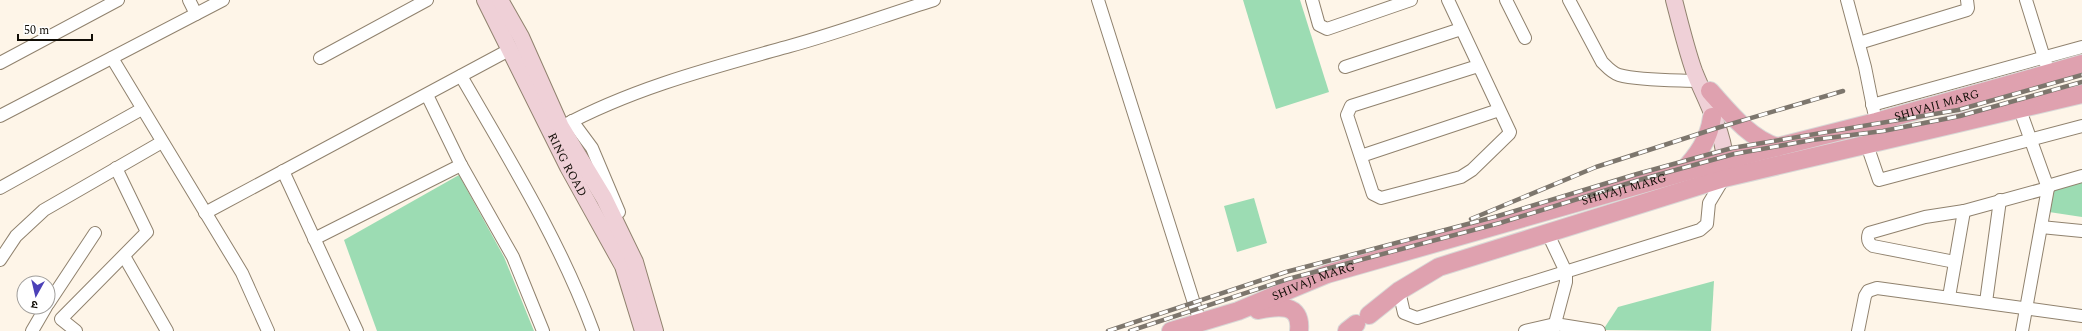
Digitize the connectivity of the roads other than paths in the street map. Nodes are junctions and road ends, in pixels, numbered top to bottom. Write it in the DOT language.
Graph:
graph roads {
  1 [pos="118,0"];
  2 [pos="189,0"];
  3 [pos="222,0"];
  4 [pos="427,0"];
  5 [pos="485,0"];
  6 [pos="500,0"];
  7 [pos="934,0"];
  8 [pos="1098,0"];
  9 [pos="1312,0"];
  10 [pos="1411,0"];
  11 [pos="1448,0"];
  12 [pos="1506,0"];
  13 [pos="1570,0"];
  14 [pos="1674,0"];
  15 [pos="1686,0"];
  16 [pos="1847,0"];
  17 [pos="1967,0"];
  18 [pos="2026,0"];
  19 [pos="196,14"];
  20 [pos="1461,29"];
  21 [pos="1525,38"];
  22 [pos="1859,43"];
  23 [pos="2082,47"];
  24 [pos="509,50"];
  25 [pos="112,58"];
  26 [pos="320,58"];
  27 [pos="0,63"];
  28 [pos="2082,64"];
  29 [pos="1478,66"];
  30 [pos="2046,66"];
  31 [pos="1345,67"];
  32 [pos="461,76"];
  33 [pos="1704,86"];
  34 [pos="2082,94"];
  35 [pos="427,95"];
  36 [pos="142,109"];
  37 [pos="1499,110"];
  38 [pos="2020,110"];
  39 [pos="1874,113"];
  40 [pos="0,116"];
  41 [pos="1712,117"];
  42 [pos="566,124"];
  43 [pos="2082,126"];
  44 [pos="2029,140"];
  45 [pos="162,142"];
  46 [pos="1867,145"];
  47 [pos="1777,147"];
  48 [pos="1361,156"];
  49 [pos="461,165"];
  50 [pos="116,168"];
  51 [pos="1729,168"];
  52 [pos="282,172"];
  53 [pos="1682,172"];
  54 [pos="2082,176"];
  55 [pos="0,188"];
  56 [pos="2048,188"];
  57 [pos="2000,200"];
  58 [pos="1964,211"];
  59 [pos="205,213"];
  60 [pos="2041,227"];
  61 [pos="2082,231"];
  62 [pos="95,233"];
  63 [pos="1548,234"];
  64 [pos="314,238"];
  65 [pos="124,256"];
  66 [pos="0,258"];
  67 [pos="1955,262"];
  68 [pos="1566,272"];
  69 [pos="1399,291"];
  70 [pos="56,292"];
  71 [pos="1949,297"];
  72 [pos="1986,302"];
  73 [pos="2027,308"];
  74 [pos="41,315"];
  75 [pos="2082,316"];
  76 [pos="1200,322"];
  77 [pos="1358,323"];
  78 [pos="1554,327"];
  79 [pos="32,331"];
  80 [pos="76,331"];
  81 [pos="167,331"];
  82 [pos="268,331"];
  83 [pos="357,331"];
  84 [pos="543,331"];
  85 [pos="593,331"];
  86 [pos="643,331"];
  87 [pos="655,331"];
  88 [pos="660,331"];
  89 [pos="1171,331"];
  90 [pos="1298,331"];
  91 [pos="1525,331"];
  92 [pos="1600,331"];
  93 [pos="1858,331"];
  94 [pos="2022,331"];
  1 -- 27 [label="street"];
  2 -- 19 [label="street"];
  3 -- 19 [label="street"];
  4 -- 26 [label="street"];
  5 -- 24 [label="street, RING ROAD"];
  6 -- 42 [label="street, RING ROAD"];
  7 -- 42 [label="street"];
  8 -- 76 [label="street"];
  9 -- 10 [label="street"];
  11 -- 20 [label="street"];
  12 -- 21 [label="street"];
  13 -- 33 [label="street"];
  14 -- 33 [label="street"];
  15 -- 33 [label="street"];
  16 -- 22 [label="street"];
  17 -- 22 [label="street"];
  18 -- 30 [label="street"];
  19 -- 25 [label="street"];
  20 -- 29 [label="street"];
  20 -- 31 [label="street"];
  22 -- 39 [label="street"];
  23 -- 30 [label="street"];
  24 -- 32 [label="street"];
  24 -- 86 [label="street, RING ROAD"];
  25 -- 36 [label="street"];
  25 -- 40 [label="street"];
  28 -- 30 [label="main road, SHIVAJI MARG"];
  29 -- 37 [label="street"];
  29 -- 48 [label="street"];
  30 -- 39 [label="main road, SHIVAJI MARG"];
  32 -- 35 [label="street"];
  32 -- 85 [label="street"];
  33 -- 41 [label="street"];
  33 -- 47 [label="main road"];
  33 -- 51 [label="street"];
  34 -- 38 [label="main road, SHIVAJI MARG"];
  35 -- 49 [label="street"];
  35 -- 52 [label="street"];
  36 -- 45 [label="street"];
  36 -- 55 [label="street"];
  37 -- 48 [label="street"];
  37 -- 48 [label="street"];
  38 -- 44 [label="street"];
  38 -- 46 [label="main road, SHIVAJI MARG"];
  39 -- 47 [label="main road, SHIVAJI MARG"];
  41 -- 51 [label="street"];
  41 -- 53 [label="main road"];
  42 -- 87 [label="street, RING ROAD"];
  42 -- 88 [label="street"];
  43 -- 44 [label="street"];
  44 -- 46 [label="street"];
  44 -- 56 [label="street"];
  45 -- 50 [label="street"];
  45 -- 59 [label="street"];
  46 -- 51 [label="main road, SHIVAJI MARG"];
  47 -- 51 [label="main road, SHIVAJI MARG"];
  49 -- 64 [label="street"];
  49 -- 84 [label="street"];
  50 -- 65 [label="street"];
  50 -- 66 [label="street"];
  51 -- 53 [label="main road, SHIVAJI MARG"];
  51 -- 63 [label="main road, SHIVAJI MARG"];
  51 -- 68 [label="street"];
  52 -- 59 [label="street"];
  52 -- 64 [label="street"];
  53 -- 76 [label="main road, SHIVAJI MARG"];
  54 -- 56 [label="street"];
  56 -- 57 [label="street"];
  56 -- 60 [label="street"];
  57 -- 58 [label="street"];
  57 -- 72 [label="street"];
  58 -- 67 [label="street"];
  58 -- 67 [label="street"];
  59 -- 82 [label="street"];
  60 -- 61 [label="street"];
  60 -- 73 [label="street"];
  62 -- 70 [label="street"];
  63 -- 68 [label="street"];
  63 -- 69 [label="main road, SHIVAJI MARG"];
  64 -- 83 [label="street"];
  65 -- 80 [label="street"];
  65 -- 81 [label="street"];
  67 -- 71 [label="street"];
  68 -- 69 [label="street"];
  68 -- 78 [label="street"];
  69 -- 77 [label="main road, SHIVAJI MARG"];
  71 -- 72 [label="street"];
  71 -- 93 [label="street"];
  72 -- 73 [label="street"];
  73 -- 75 [label="street"];
  73 -- 94 [label="street"];
  74 -- 79 [label="street"];
  76 -- 89 [label="main road, SHIVAJI MARG"];
  76 -- 90 [label="main road"];
  78 -- 91 [label="street"];
  78 -- 92 [label="street"];
}
